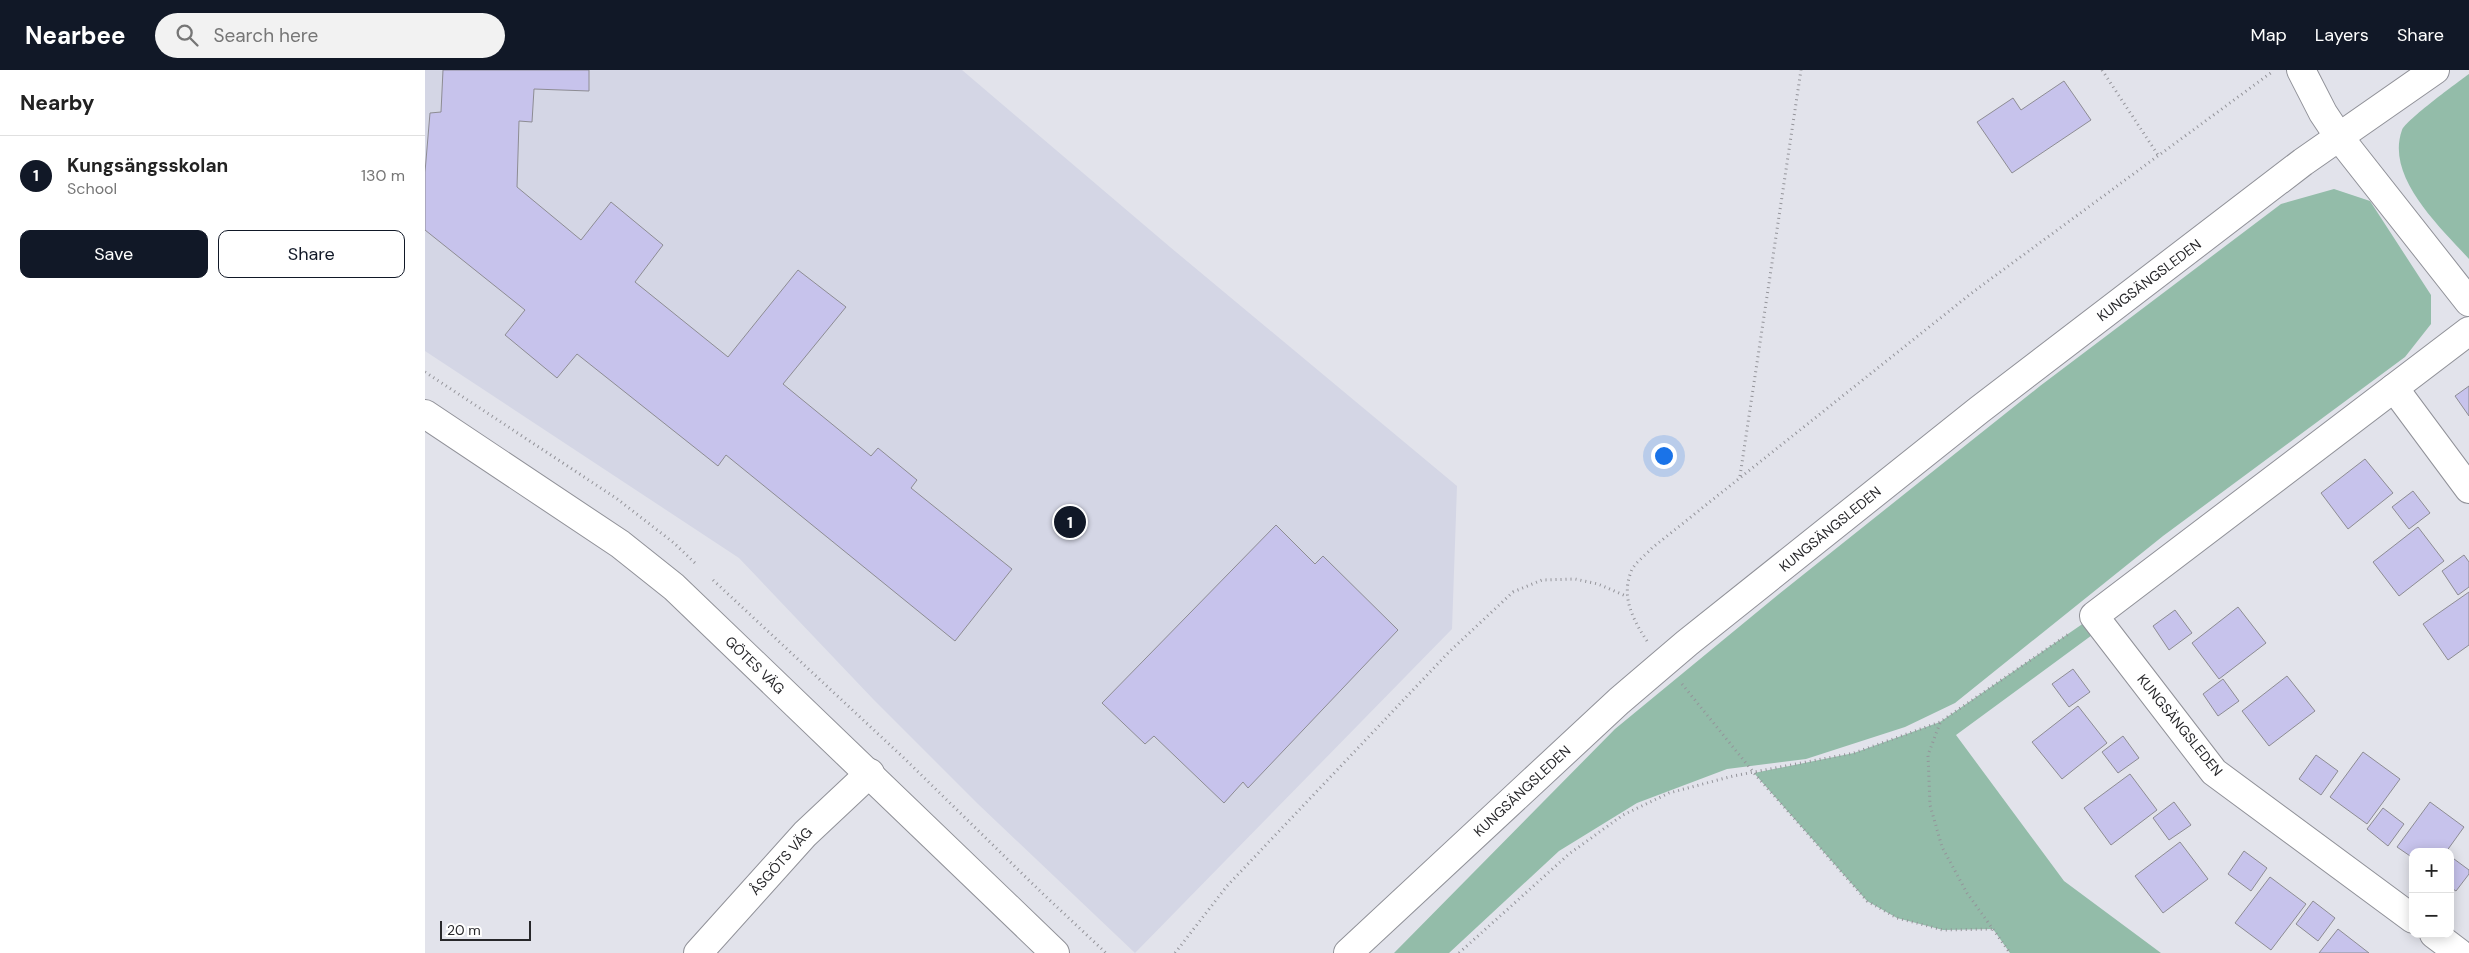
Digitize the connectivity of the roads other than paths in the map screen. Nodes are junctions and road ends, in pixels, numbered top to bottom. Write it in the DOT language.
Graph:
graph roads {
  1 [pos="2301,70"];
  2 [pos="2435,70"];
  3 [pos="2339,138"];
  4 [pos="2469,302"];
  5 [pos="2469,331"];
  6 [pos="2394,388"];
  7 [pos="425,414"];
  8 [pos="2469,490"];
  9 [pos="870,773"];
  10 [pos="2409,916"];
  11 [pos="2438,938"];
  12 [pos="698,953"];
  13 [pos="1055,953"];
  14 [pos="1348,953"];
  15 [pos="2459,953"];
  1 -- 3 [label="street"];
  2 -- 3 [label="street, KUNGSÄNGSLEDEN"];
  3 -- 4 [label="street"];
  3 -- 14 [label="street, KUNGSÄNGSLEDEN"];
  5 -- 6 [label="street"];
  6 -- 8 [label="street"];
  6 -- 10 [label="street, KUNGSÄNGSLEDEN"];
  7 -- 9 [label="street, GÖTES VÄG"];
  9 -- 12 [label="street, ÅSGÖTS VÄG"];
  9 -- 13 [label="street, GÖTES VÄG"];
  11 -- 15 [label="street"];
}
